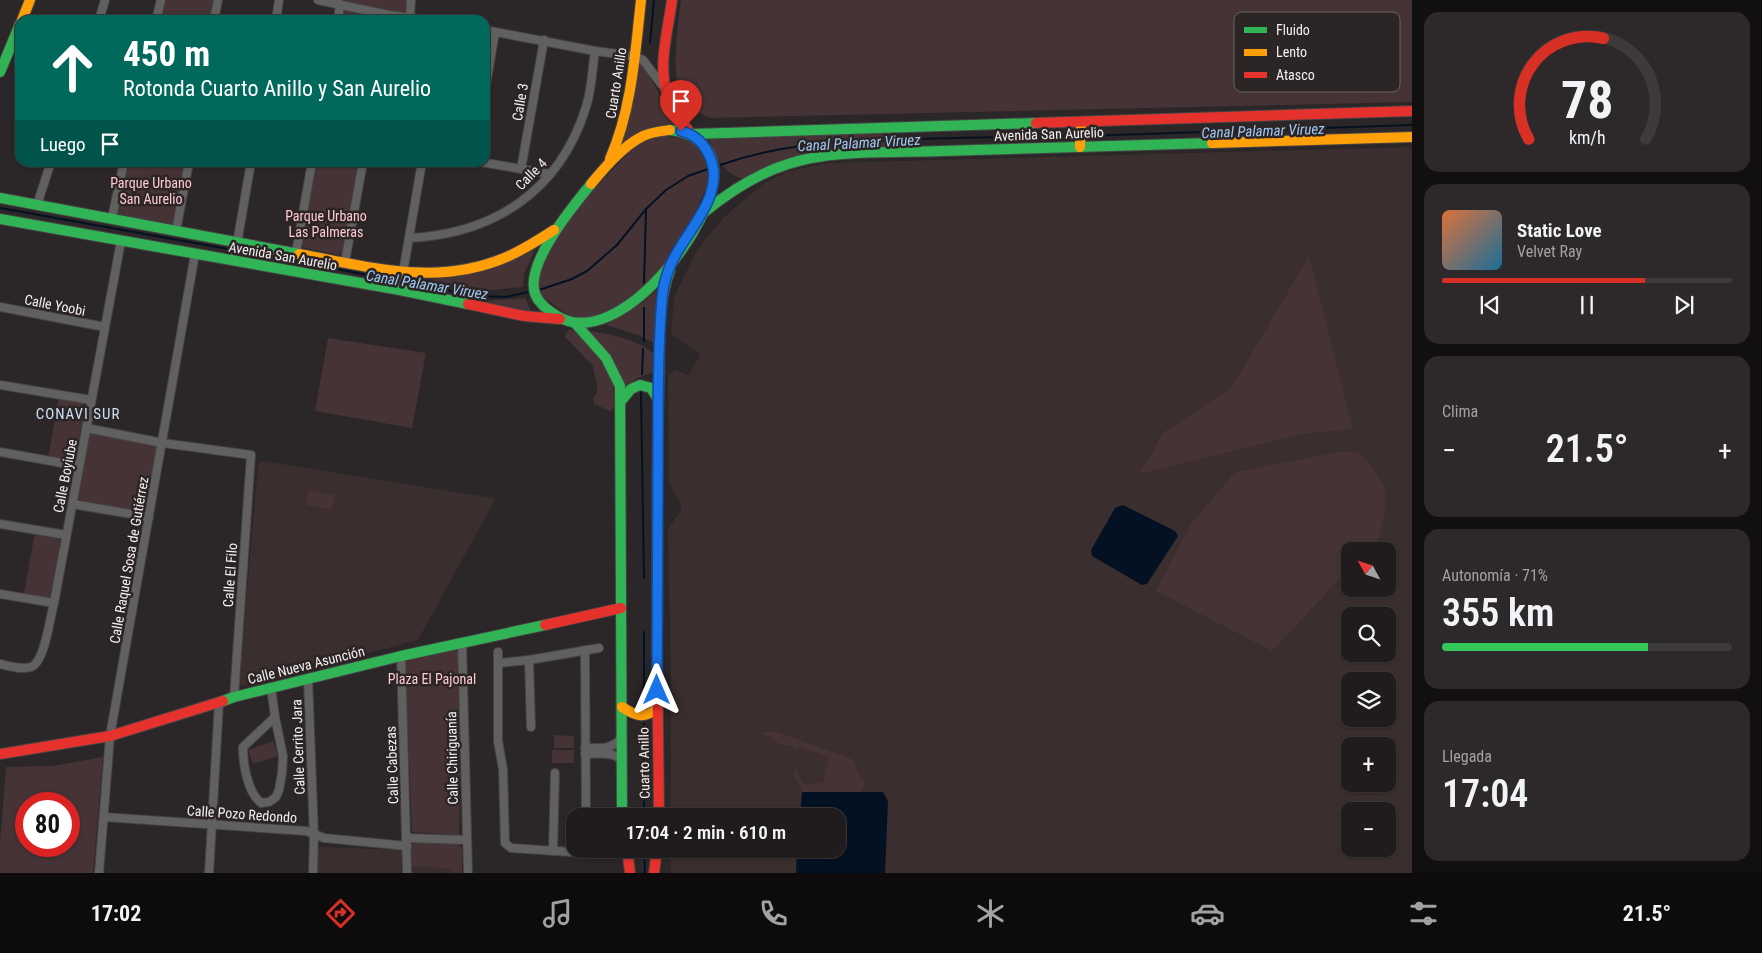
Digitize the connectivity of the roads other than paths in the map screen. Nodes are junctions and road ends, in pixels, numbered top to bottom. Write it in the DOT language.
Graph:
graph roads {
  1 [pos="30,0"];
  2 [pos="105,0"];
  3 [pos="161,0"];
  4 [pos="218,0"];
  5 [pos="279,0"];
  6 [pos="318,0"];
  7 [pos="411,0"];
  8 [pos="641,0"];
  9 [pos="672,0"];
  10 [pos="340,4"];
  11 [pos="24,15"];
  12 [pos="100,15"];
  13 [pos="157,15"];
  14 [pos="215,15"];
  15 [pos="277,15"];
  16 [pos="339,15"];
  17 [pos="381,15"];
  18 [pos="410,15"];
  19 [pos="490,33"];
  20 [pos="15,36"];
  21 [pos="494,36"];
  22 [pos="544,45"];
  23 [pos="595,51"];
  24 [pos="634,56"];
  25 [pos="490,60"];
  26 [pos="0,72"];
  27 [pos="666,90"];
  28 [pos="1412,111"];
  29 [pos="1081,126"];
  30 [pos="692,134"];
  31 [pos="1412,137"];
  32 [pos="1080,145"];
  33 [pos="490,164"];
  34 [pos="49,167"];
  35 [pos="123,167"];
  36 [pos="188,167"];
  37 [pos="249,167"];
  38 [pos="311,167"];
  39 [pos="362,167"];
  40 [pos="421,167"];
  41 [pos="606,167"];
  42 [pos="521,169"];
  43 [pos="550,174"];
  44 [pos="0,198"];
  45 [pos="37,205"];
  46 [pos="702,215"];
  47 [pos="112,218"];
  48 [pos="0,219"];
  49 [pos="557,228"];
  50 [pos="176,231"];
  51 [pos="409,238"];
  52 [pos="121,241"];
  53 [pos="237,244"];
  54 [pos="296,253"];
  55 [pos="195,254"];
  56 [pos="234,259"];
  57 [pos="673,260"];
  58 [pos="345,262"];
  59 [pos="402,275"];
  60 [pos="400,288"];
  61 [pos="0,306"];
  62 [pos="562,319"];
  63 [pos="575,323"];
  64 [pos="105,328"];
  65 [pos="0,385"];
  66 [pos="658,399"];
  67 [pos="92,400"];
  68 [pos="621,401"];
  69 [pos="86,428"];
  70 [pos="163,443"];
  71 [pos="0,452"];
  72 [pos="79,466"];
  73 [pos="72,504"];
  74 [pos="149,517"];
  75 [pos="0,524"];
  76 [pos="66,536"];
  77 [pos="0,594"];
  78 [pos="54,603"];
  79 [pos="621,608"];
  80 [pos="462,642"];
  81 [pos="599,648"];
  82 [pos="585,650"];
  83 [pos="498,652"];
  84 [pos="401,656"];
  85 [pos="529,660"];
  86 [pos="499,663"];
  87 [pos="0,664"];
  88 [pos="308,679"];
  89 [pos="271,688"];
  90 [pos="234,696"];
  91 [pos="220,703"];
  92 [pos="622,707"];
  93 [pos="657,708"];
  94 [pos="275,717"];
  95 [pos="531,727"];
  96 [pos="110,736"];
  97 [pos="622,738"];
  98 [pos="585,751"];
  99 [pos="0,754"];
  100 [pos="622,764"];
  101 [pos="555,774"];
  102 [pos="586,808"];
  103 [pos="622,808"];
  104 [pos="659,808"];
  105 [pos="104,817"];
  106 [pos="211,825"];
  107 [pos="314,836"];
  108 [pos="466,840"];
  109 [pos="407,842"];
  110 [pos="553,851"];
  111 [pos="566,851"];
  112 [pos="622,858"];
  113 [pos="628,858"];
  114 [pos="657,858"];
  115 [pos="660,858"];
  116 [pos="99,873"];
  117 [pos="209,873"];
  118 [pos="313,873"];
  119 [pos="407,873"];
  120 [pos="468,873"];
  121 [pos="622,873"];
  122 [pos="630,873"];
  123 [pos="654,873"];
  124 [pos="661,873"];
  1 -- 11 [label="main road"];
  2 -- 12 [label="street"];
  3 -- 13 [label="street"];
  4 -- 14 [label="street"];
  5 -- 15 [label="street"];
  6 -- 10 [label="street"];
  7 -- 18 [label="street"];
  8 -- 24 [label="main road, Cuarto Anillo"];
  9 -- 27 [label="main road"];
  10 -- 16 [label="street"];
  10 -- 17 [label="street"];
  19 -- 21 [label="street"];
  20 -- 26 [label="main road"];
  21 -- 22 [label="street"];
  21 -- 25 [label="street"];
  22 -- 23 [label="street"];
  22 -- 42 [label="street, Calle 3"];
  23 -- 24 [label="street"];
  23 -- 43 [label="street, Calle 4"];
  24 -- 27 [label="street"];
  24 -- 41 [label="main road, Cuarto Anillo"];
  27 -- 30 [label="main road"];
  28 -- 29 [label="main road, Avenida San Aurelio"];
  29 -- 30 [label="main road, Avenida San Aurelio"];
  29 -- 32 [label="main road"];
  30 -- 41 [label="main road, Avenida San Aurelio"];
  30 -- 46 [label="main road"];
  31 -- 32 [label="main road, Avenida San Aurelio"];
  32 -- 46 [label="main road, Avenida San Aurelio"];
  33 -- 42 [label="street"];
  34 -- 45 [label="street"];
  35 -- 47 [label="street"];
  36 -- 50 [label="street"];
  37 -- 53 [label="street"];
  38 -- 54 [label="street"];
  39 -- 58 [label="street"];
  40 -- 51 [label="street"];
  41 -- 49 [label="main road"];
  42 -- 43 [label="street"];
  43 -- 51 [label="street, Calle 4"];
  44 -- 45 [label="main road, Avenida San Aurelio"];
  45 -- 47 [label="main road, Avenida San Aurelio"];
  46 -- 57 [label="main road"];
  47 -- 50 [label="main road, Avenida San Aurelio"];
  48 -- 52 [label="main road, Avenida San Aurelio"];
  49 -- 59 [label="main road, Avenida San Aurelio"];
  49 -- 62 [label="main road"];
  50 -- 53 [label="main road, Avenida San Aurelio"];
  51 -- 59 [label="street"];
  52 -- 55 [label="main road, Avenida San Aurelio"];
  52 -- 64 [label="street, Calle Boyiube"];
  53 -- 54 [label="main road, Avenida San Aurelio"];
  53 -- 56 [label="street"];
  54 -- 58 [label="main road, Avenida San Aurelio"];
  55 -- 56 [label="main road, Avenida San Aurelio"];
  55 -- 70 [label="street, Calle Raquel Sosa de Gutiérrez"];
  56 -- 60 [label="main road, Avenida San Aurelio"];
  57 -- 63 [label="main road"];
  57 -- 66 [label="main road, Cuarto Anillo"];
  58 -- 59 [label="main road, Avenida San Aurelio"];
  59 -- 60 [label="street"];
  60 -- 62 [label="main road, Avenida San Aurelio"];
  61 -- 64 [label="street, Calle Yoobi"];
  62 -- 63 [label="main road"];
  63 -- 68 [label="main road, Cuarto Anillo"];
  64 -- 67 [label="street, Calle Boyiube"];
  65 -- 67 [label="street"];
  66 -- 68 [label="main road"];
  66 -- 93 [label="main road, Cuarto Anillo"];
  67 -- 69 [label="street, Calle Boyiube"];
  68 -- 79 [label="main road, Cuarto Anillo"];
  69 -- 70 [label="street"];
  69 -- 72 [label="street, Calle Boyiube"];
  70 -- 74 [label="street, Calle Raquel Sosa de Gutiérrez"];
  70 -- 90 [label="street, Calle El Filo"];
  71 -- 72 [label="street"];
  72 -- 73 [label="street, Calle Boyiube"];
  73 -- 74 [label="street"];
  73 -- 76 [label="street, Calle Boyiube"];
  74 -- 96 [label="street, Calle Raquel Sosa de Gutiérrez"];
  75 -- 76 [label="street"];
  76 -- 78 [label="street, Calle Boyiube"];
  77 -- 78 [label="street"];
  78 -- 87 [label="street, Calle Boyiube"];
  79 -- 80 [label="main road, Calle Nueva Asunción"];
  79 -- 92 [label="main road, Cuarto Anillo"];
  80 -- 84 [label="main road, Calle Nueva Asunción"];
  80 -- 108 [label="street, Calle Chiriguanía"];
  81 -- 82 [label="street"];
  82 -- 85 [label="street"];
  82 -- 98 [label="street"];
  83 -- 86 [label="street"];
  84 -- 88 [label="main road, Calle Nueva Asunción"];
  84 -- 109 [label="street, Calle Cabezas"];
  85 -- 86 [label="street"];
  85 -- 95 [label="street"];
  86 -- 110 [label="street"];
  88 -- 89 [label="main road, Calle Nueva Asunción"];
  88 -- 107 [label="street, Calle Cerrito Jara"];
  89 -- 90 [label="main road, Calle Nueva Asunción"];
  89 -- 94 [label="street"];
  90 -- 91 [label="main road, Calle Nueva Asunción"];
  91 -- 96 [label="main road, Calle Nueva Asunción"];
  91 -- 106 [label="street"];
  92 -- 93 [label="main road"];
  92 -- 97 [label="main road, Cuarto Anillo"];
  93 -- 104 [label="main road, Cuarto Anillo"];
  94 -- 94 [label="street"];
  96 -- 99 [label="main road, Calle Nueva Asunción"];
  96 -- 105 [label="street, Calle Raquel Sosa de Gutiérrez"];
  97 -- 98 [label="street"];
  97 -- 100 [label="main road, Cuarto Anillo"];
  98 -- 100 [label="street"];
  98 -- 102 [label="street"];
  100 -- 103 [label="main road, Cuarto Anillo"];
  101 -- 110 [label="street"];
  105 -- 106 [label="street, Calle Pozo Redondo"];
  105 -- 116 [label="street, Calle Raquel Sosa de Gutiérrez"];
  106 -- 107 [label="street, Calle Pozo Redondo"];
  106 -- 117 [label="street"];
  107 -- 109 [label="street, Calle Pozo Redondo"];
  107 -- 118 [label="street, Calle Cerrito Jara"];
  108 -- 109 [label="street, Calle Pozo Redondo"];
  108 -- 120 [label="street, Calle Chiriguanía"];
  109 -- 119 [label="street, Calle Cabezas"];
  110 -- 111 [label="street"];
  112 -- 121 [label="main road"];
  113 -- 122 [label="main road"];
  114 -- 123 [label="main road"];
  115 -- 124 [label="main road"];
}
